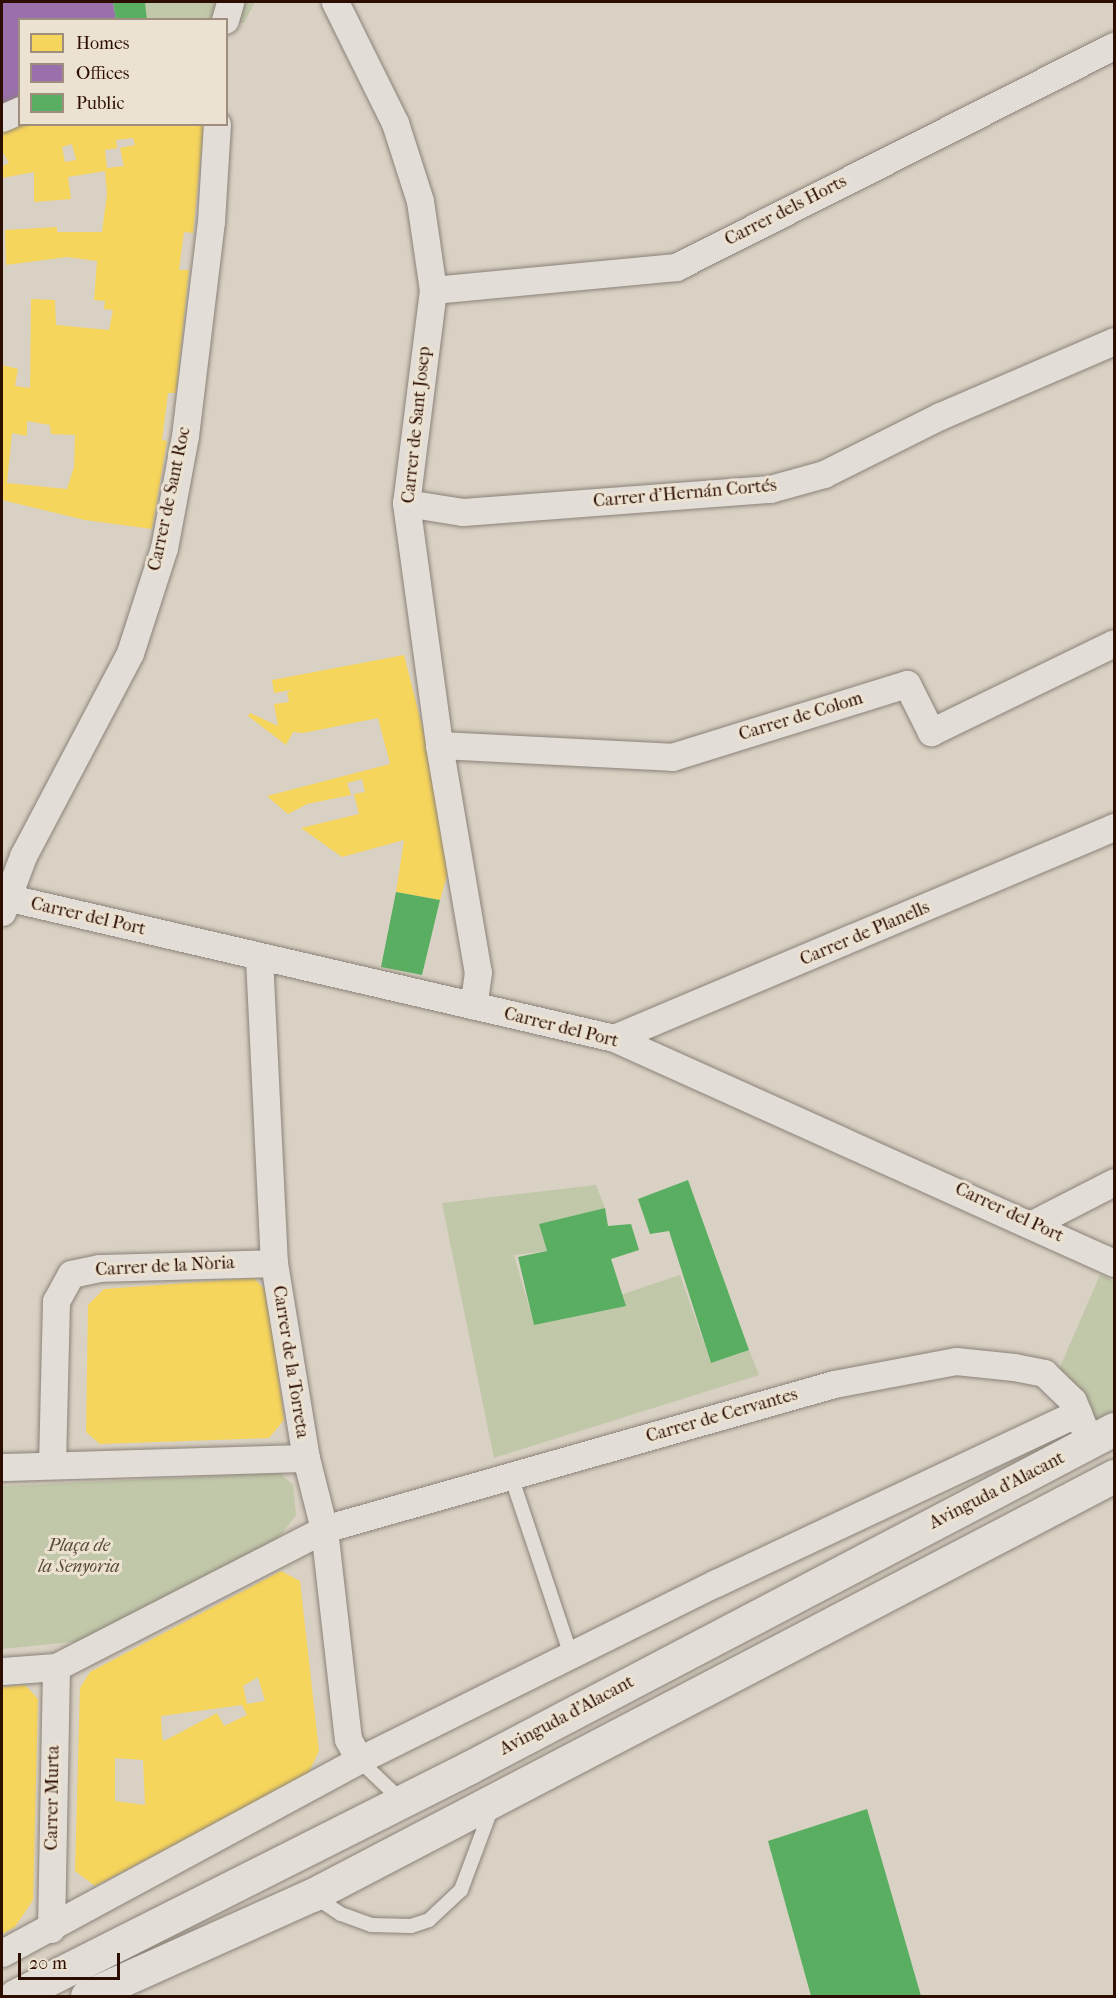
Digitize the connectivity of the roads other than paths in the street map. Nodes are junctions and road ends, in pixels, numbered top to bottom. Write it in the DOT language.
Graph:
graph roads {
  1 [pos="230,2"];
  2 [pos="335,2"];
  3 [pos="226,18"];
  4 [pos="1114,46"];
  5 [pos="18,111"];
  6 [pos="2,118"];
  7 [pos="217,126"];
  8 [pos="433,290"];
  9 [pos="1114,341"];
  10 [pos="406,503"];
  11 [pos="1114,644"];
  12 [pos="440,745"];
  13 [pos="1114,827"];
  14 [pos="6,905"];
  15 [pos="259,957"];
  16 [pos="472,1006"];
  17 [pos="614,1038"];
  18 [pos="1114,1182"];
  19 [pos="1034,1223"];
  20 [pos="274,1263"];
  21 [pos="1114,1263"];
  22 [pos="1078,1413"];
  23 [pos="1102,1436"];
  24 [pos="306,1458"];
  25 [pos="52,1465"];
  26 [pos="2,1467"];
  27 [pos="511,1476"];
  28 [pos="1114,1476"];
  29 [pos="324,1529"];
  30 [pos="571,1655"];
  31 [pos="56,1667"];
  32 [pos="2,1671"];
  33 [pos="359,1760"];
  34 [pos="402,1800"];
  35 [pos="494,1803"];
  36 [pos="312,1895"];
  37 [pos="51,1929"];
  38 [pos="2,1953"];
  39 [pos="15,1996"];
  40 [pos="87,1996"];
  1 -- 3 [label="street"];
  2 -- 8 [label="street, Carrer de Sant Josep"];
  4 -- 8 [label="street, Carrer dels Horts"];
  5 -- 6 [label="street"];
  7 -- 14 [label="street, Carrer de Sant Roc"];
  8 -- 10 [label="street, Carrer de Sant Josep"];
  9 -- 10 [label="street, Carrer d'Hernán Cortés"];
  10 -- 12 [label="street, Carrer de Sant Josep"];
  11 -- 12 [label="street, Carrer de Colom"];
  12 -- 16 [label="street, Carrer de Sant Josep"];
  13 -- 17 [label="street, Carrer de Planells"];
  14 -- 15 [label="street, Carrer del Port"];
  15 -- 16 [label="street, Carrer del Port"];
  15 -- 20 [label="street, Carrer de la Torreta"];
  16 -- 17 [label="street, Carrer del Port"];
  17 -- 19 [label="street, Carrer del Port"];
  18 -- 19 [label="street"];
  19 -- 21 [label="street, Carrer del Port"];
  20 -- 24 [label="street, Carrer de la Torreta"];
  20 -- 25 [label="street, Carrer de la Nòria"];
  22 -- 23 [label="street, Carrer de Cervantes"];
  22 -- 27 [label="street, Carrer de Cervantes"];
  22 -- 30 [label="street, Avinguda d'Alacant"];
  23 -- 34 [label="main road, Avinguda d'Alacant"];
  24 -- 25 [label="street"];
  24 -- 29 [label="street, Carrer de la Torreta"];
  25 -- 26 [label="street"];
  27 -- 29 [label="street, Carrer de Cervantes"];
  27 -- 30 [label="lane"];
  28 -- 35 [label="main road"];
  29 -- 31 [label="street"];
  29 -- 33 [label="street, Carrer de la Torreta"];
  30 -- 33 [label="street, Avinguda d'Alacant"];
  31 -- 32 [label="street"];
  31 -- 37 [label="street, Carrer Murta"];
  33 -- 34 [label="lane"];
  33 -- 37 [label="street, Avinguda d'Alacant"];
  34 -- 39 [label="main road, Avinguda d'Alacant"];
  35 -- 36 [label="main road"];
  35 -- 36 [label="lane"];
  36 -- 40 [label="main road"];
  37 -- 38 [label="street, Avinguda d'Alacant"];
}
